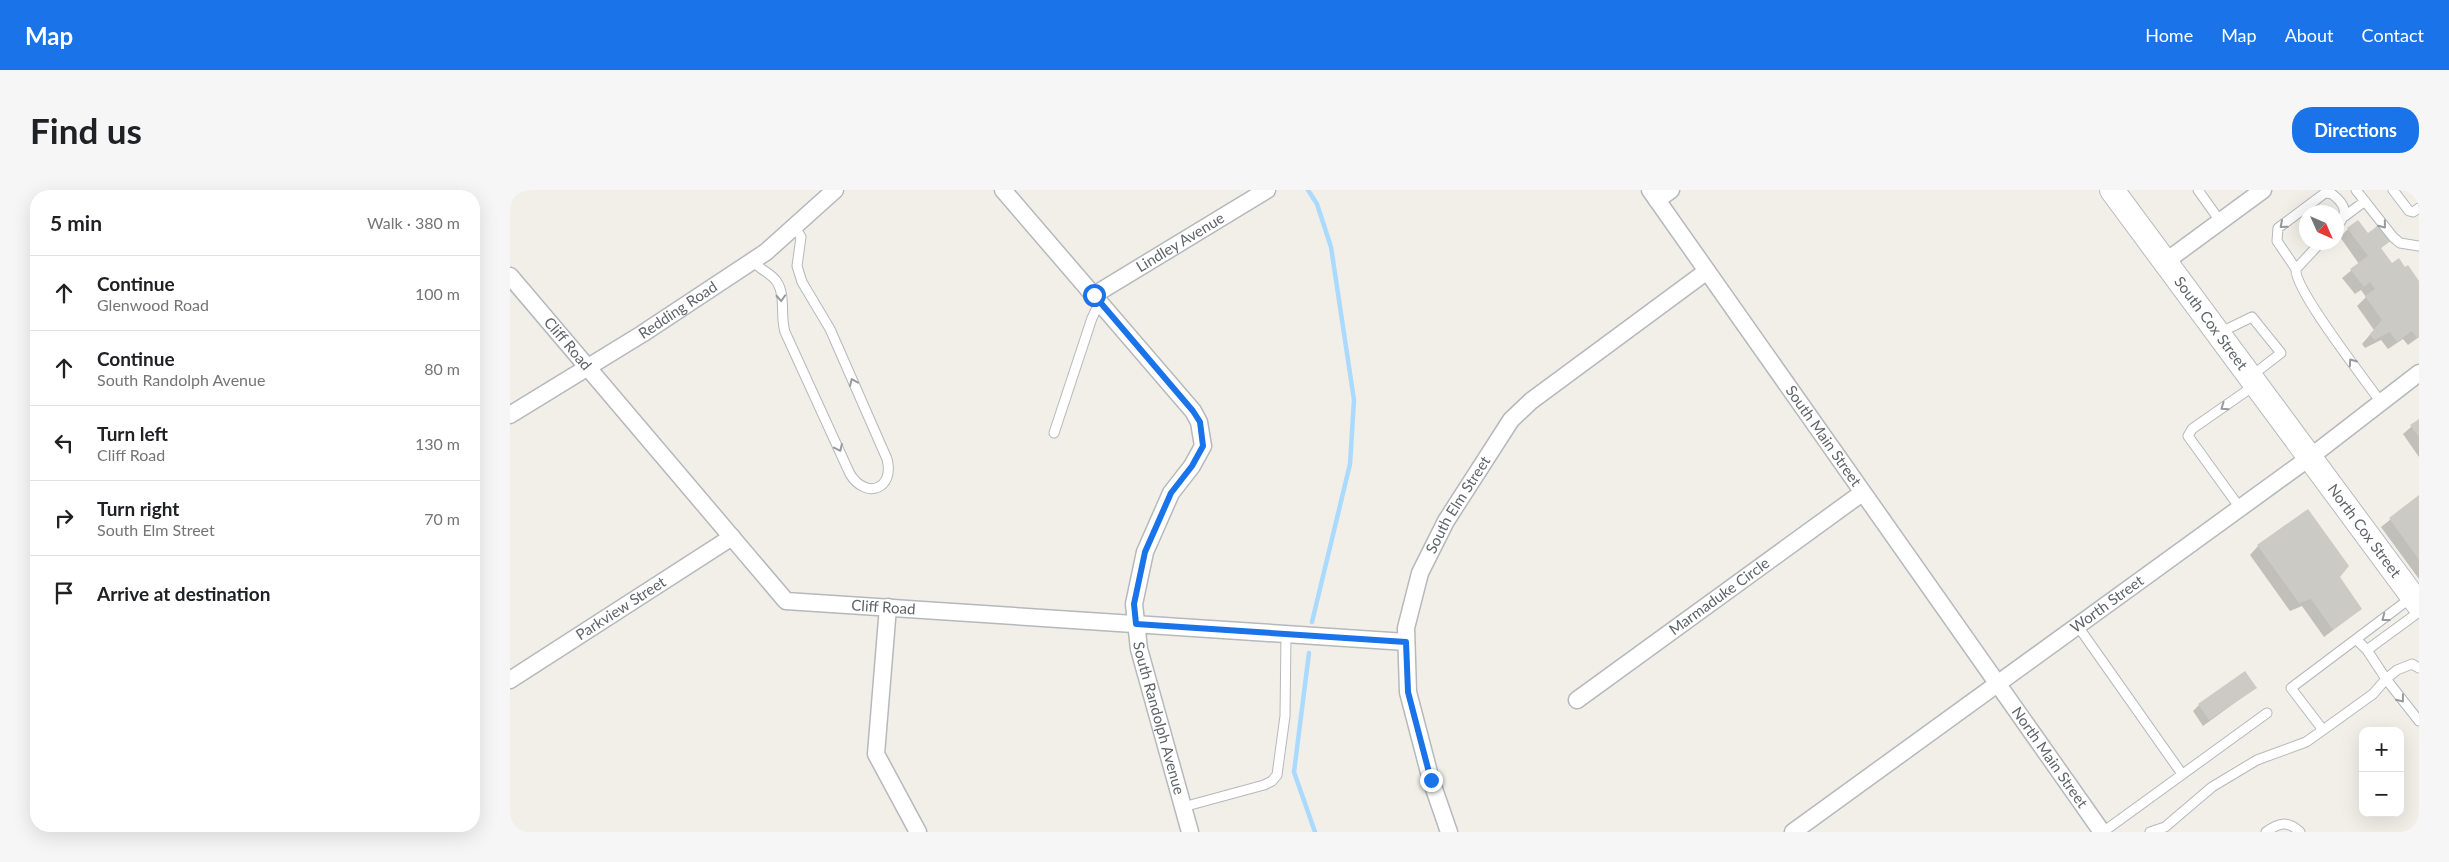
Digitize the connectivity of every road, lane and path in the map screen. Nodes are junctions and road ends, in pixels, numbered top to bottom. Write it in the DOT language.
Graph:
graph roads {
  1 [pos="835,190"];
  2 [pos="1003,190"];
  3 [pos="1267,190"];
  4 [pos="1670,190"];
  5 [pos="2112,190"];
  6 [pos="2198,190"];
  7 [pos="2263,190"];
  8 [pos="2356,190"];
  9 [pos="2393,190"];
  10 [pos="1653,195"];
  11 [pos="2364,201"];
  12 [pos="2419,208"];
  13 [pos="2345,216"];
  14 [pos="2220,221"];
  15 [pos="795,227"];
  16 [pos="2418,243"];
  17 [pos="2314,250"];
  18 [pos="753,262"];
  19 [pos="2165,262"];
  20 [pos="2296,270"];
  21 [pos="1707,272"];
  22 [pos="510,276"];
  23 [pos="1097,298"];
  24 [pos="2218,333"];
  25 [pos="588,367"];
  26 [pos="2419,373"];
  27 [pos="2253,381"];
  28 [pos="2380,401"];
  29 [pos="510,415"];
  30 [pos="1054,433"];
  31 [pos="2309,458"];
  32 [pos="1862,493"];
  33 [pos="2240,508"];
  34 [pos="732,536"];
  35 [pos="2417,605"];
  36 [pos="888,607"];
  37 [pos="1136,624"];
  38 [pos="2077,625"];
  39 [pos="1286,634"];
  40 [pos="2357,640"];
  41 [pos="1406,642"];
  42 [pos="2367,650"];
  43 [pos="2419,668"];
  44 [pos="2386,679"];
  45 [pos="510,680"];
  46 [pos="1996,684"];
  47 [pos="1577,700"];
  48 [pos="2267,712"];
  49 [pos="2419,722"];
  50 [pos="2323,730"];
  51 [pos="2182,774"];
  52 [pos="1183,807"];
  53 [pos="918,832"];
  54 [pos="1190,832"];
  55 [pos="1449,832"];
  56 [pos="1793,832"];
  57 [pos="2102,832"];
  58 [pos="2150,832"];
  59 [pos="2266,832"];
  60 [pos="2300,832"];
  1 -- 15 [label="street, Redding Road"];
  2 -- 23 [label="street, South Randolph Avenue"];
  3 -- 23 [label="street, Lindley Avenue"];
  4 -- 10 [label="street"];
  5 -- 19 [label="main road, South Cox Street"];
  6 -- 14 [label="lane"];
  7 -- 14 [label="street"];
  8 -- 11 [label="lane"];
  9 -- 12 [label="lane"];
  10 -- 21 [label="street, South Main Street"];
  11 -- 13 [label="lane"];
  11 -- 16 [label="lane, one-way"];
  13 -- 20 [label="lane, one-way"];
  14 -- 19 [label="street"];
  15 -- 18 [label="street, Redding Road"];
  18 -- 15 [label="lane, one-way"];
  17 -- 20 [label="lane"];
  18 -- 25 [label="street, Redding Road"];
  19 -- 24 [label="main road, South Cox Street"];
  28 -- 20 [label="lane, one-way"];
  21 -- 32 [label="street, South Main Street"];
  21 -- 41 [label="street, South Elm Street"];
  22 -- 25 [label="street, Cliff Road"];
  23 -- 30 [label="lane"];
  23 -- 37 [label="street, South Randolph Avenue"];
  24 -- 27 [label="main road, South Cox Street"];
  24 -- 27 [label="lane"];
  25 -- 29 [label="street, Redding Road"];
  25 -- 34 [label="street, Cliff Road"];
  26 -- 28 [label="street, Worth Street"];
  27 -- 31 [label="main road, South Cox Street"];
  27 -- 33 [label="lane, one-way"];
  28 -- 31 [label="street, Worth Street"];
  31 -- 33 [label="street, Worth Street"];
  31 -- 35 [label="main road, North Cox Street"];
  32 -- 46 [label="street, South Main Street"];
  32 -- 47 [label="street, Marmaduke Circle"];
  33 -- 38 [label="street, Worth Street"];
  34 -- 36 [label="street, Cliff Road"];
  34 -- 45 [label="street, Parkview Street"];
  35 -- 40 [label="lane, one-way"];
  35 -- 42 [label="lane"];
  36 -- 37 [label="street, Cliff Road"];
  36 -- 53 [label="street"];
  37 -- 39 [label="street, Cliff Road"];
  37 -- 52 [label="street, South Randolph Avenue"];
  38 -- 46 [label="street, Worth Street"];
  38 -- 51 [label="lane"];
  39 -- 41 [label="street, Cliff Road"];
  39 -- 52 [label="lane"];
  40 -- 42 [label="lane"];
  40 -- 50 [label="lane"];
  41 -- 55 [label="street, South Elm Street"];
  42 -- 44 [label="lane"];
  43 -- 44 [label="lane"];
  44 -- 49 [label="lane, one-way"];
  44 -- 50 [label="lane"];
  46 -- 56 [label="street, Worth Street"];
  46 -- 57 [label="street, North Main Street"];
  48 -- 51 [label="lane"];
  50 -- 58 [label="lane"];
  51 -- 57 [label="lane"];
  52 -- 54 [label="street, South Randolph Avenue"];
  59 -- 60 [label="lane"];
}
